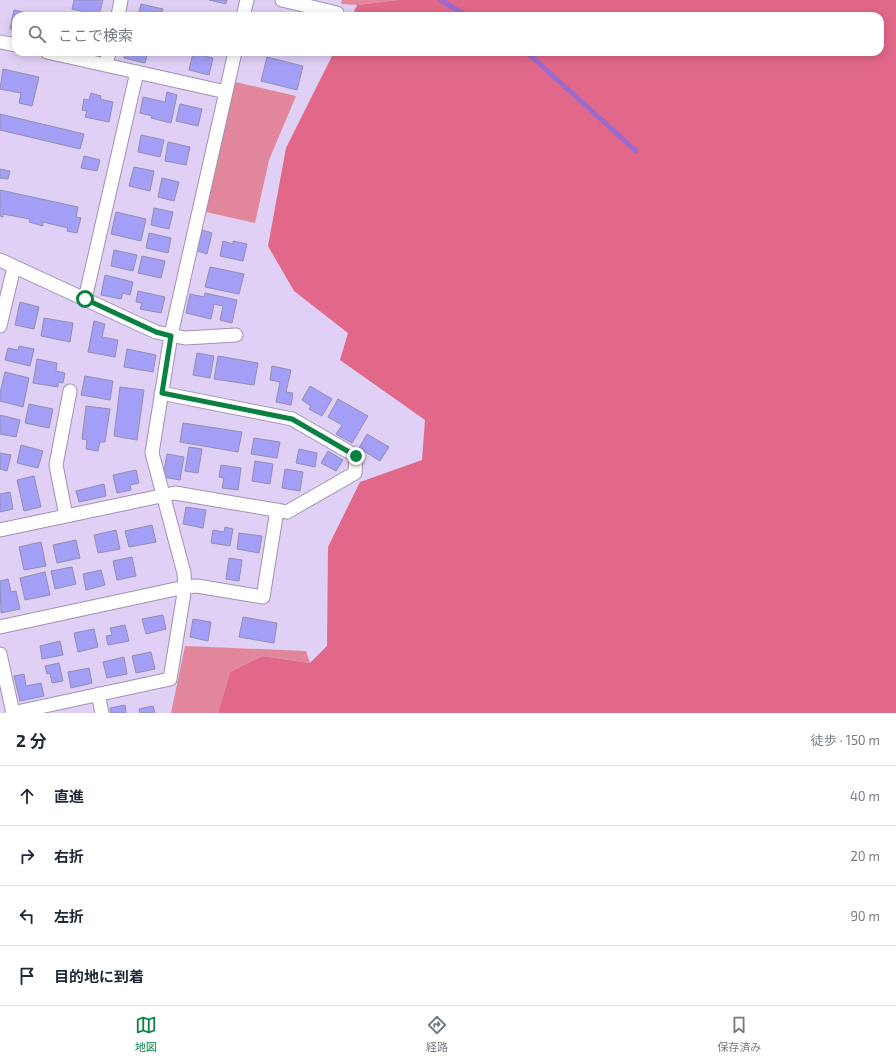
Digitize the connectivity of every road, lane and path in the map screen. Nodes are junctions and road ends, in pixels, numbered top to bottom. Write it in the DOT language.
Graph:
graph roads {
  1 [pos="121,0"];
  2 [pos="247,0"];
  3 [pos="282,0"];
  4 [pos="119,12"];
  5 [pos="244,12"];
  6 [pos="333,12"];
  7 [pos="0,42"];
  8 [pos="12,44"];
  9 [pos="65,56"];
  10 [pos="108,56"];
  11 [pos="234,56"];
  12 [pos="106,65"];
  13 [pos="137,72"];
  14 [pos="226,92"];
  15 [pos="0,260"];
  16 [pos="14,267"];
  17 [pos="85,299"];
  18 [pos="0,326"];
  19 [pos="171,336"];
  20 [pos="236,336"];
  21 [pos="70,391"];
  22 [pos="162,393"];
  23 [pos="163,495"];
  24 [pos="277,510"];
  25 [pos="66,516"];
  26 [pos="0,530"];
  27 [pos="186,587"];
  28 [pos="0,627"];
  29 [pos="0,654"];
  30 [pos="98,694"];
  31 [pos="13,713"];
  32 [pos="102,713"];
  1 -- 4 [label="street"];
  2 -- 5 [label="street"];
  3 -- 6 [label="street"];
  7 -- 8 [label="street"];
  9 -- 12 [label="street"];
  10 -- 12 [label="street"];
  11 -- 14 [label="street"];
  12 -- 13 [label="street"];
  13 -- 14 [label="street"];
  13 -- 17 [label="street"];
  14 -- 19 [label="street"];
  15 -- 16 [label="street"];
  16 -- 17 [label="street"];
  16 -- 18 [label="street"];
  17 -- 19 [label="street"];
  19 -- 20 [label="street"];
  19 -- 22 [label="street"];
  21 -- 25 [label="street"];
  22 -- 23 [label="street"];
  22 -- 24 [label="street"];
  23 -- 24 [label="street"];
  23 -- 25 [label="street"];
  23 -- 27 [label="street"];
  24 -- 27 [label="street"];
  25 -- 26 [label="street"];
  27 -- 28 [label="street"];
  27 -- 30 [label="street"];
  29 -- 31 [label="street"];
  30 -- 31 [label="street"];
  30 -- 32 [label="street"];
}
